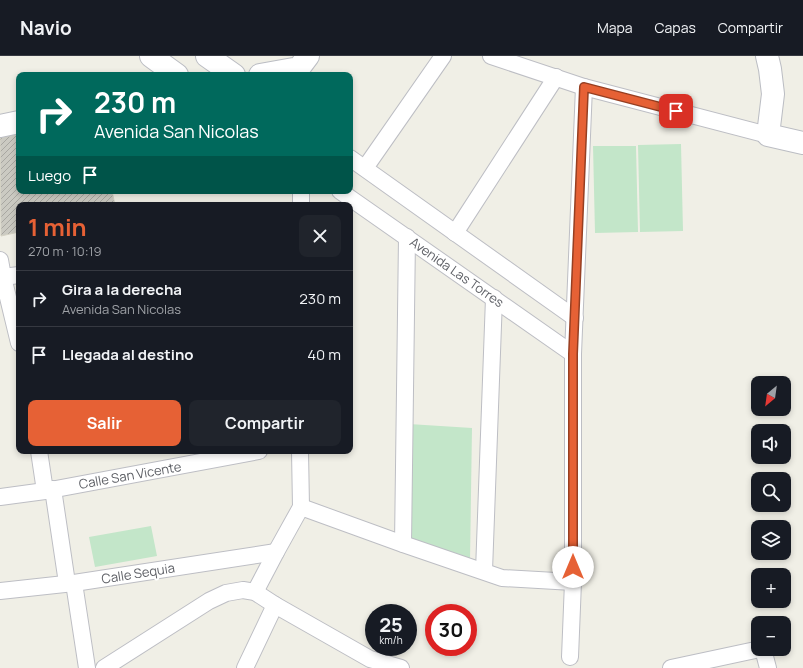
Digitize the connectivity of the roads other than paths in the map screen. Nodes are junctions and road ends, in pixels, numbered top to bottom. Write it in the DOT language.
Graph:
graph roads {
  1 [pos="151,56"];
  2 [pos="207,56"];
  3 [pos="443,56"];
  4 [pos="491,56"];
  5 [pos="767,56"];
  6 [pos="778,56"];
  7 [pos="302,66"];
  8 [pos="174,72"];
  9 [pos="230,72"];
  10 [pos="274,72"];
  11 [pos="556,77"];
  12 [pos="584,87"];
  13 [pos="16,123"];
  14 [pos="0,126"];
  15 [pos="785,139"];
  16 [pos="353,160"];
  17 [pos="365,168"];
  18 [pos="344,194"];
  19 [pos="455,233"];
  20 [pos="407,237"];
  21 [pos="0,260"];
  22 [pos="16,275"];
  23 [pos="3,277"];
  24 [pos="494,298"];
  25 [pos="575,318"];
  26 [pos="16,331"];
  27 [pos="573,354"];
  28 [pos="40,454"];
  29 [pos="244,454"];
  30 [pos="300,454"];
  31 [pos="49,490"];
  32 [pos="0,497"];
  33 [pos="301,507"];
  34 [pos="403,544"];
  35 [pos="276,552"];
  36 [pos="484,571"];
  37 [pos="573,582"];
  38 [pos="71,583"];
  39 [pos="0,591"];
  40 [pos="249,591"];
  41 [pos="275,605"];
  42 [pos="751,651"];
  43 [pos="765,656"];
  44 [pos="570,657"];
  45 [pos="379,665"];
  46 [pos="88,668"];
  47 [pos="104,668"];
  48 [pos="245,668"];
  49 [pos="401,668"];
  50 [pos="671,668"];
  51 [pos="768,668"];
  1 -- 8 [label="street"];
  2 -- 9 [label="street"];
  3 -- 17 [label="street"];
  4 -- 11 [label="street"];
  5 -- 15 [label="street"];
  6 -- 15 [label="street"];
  7 -- 10 [label="street"];
  11 -- 12 [label="street"];
  11 -- 19 [label="street"];
  12 -- 15 [label="street"];
  12 -- 25 [label="street"];
  13 -- 14 [label="street"];
  16 -- 17 [label="street"];
  17 -- 19 [label="street"];
  18 -- 20 [label="street, Avenida Las Torres"];
  19 -- 25 [label="street"];
  20 -- 24 [label="street, Avenida Las Torres"];
  20 -- 34 [label="street"];
  21 -- 23 [label="street"];
  22 -- 23 [label="street"];
  23 -- 26 [label="street"];
  24 -- 27 [label="street, Avenida Las Torres"];
  24 -- 36 [label="street"];
  25 -- 27 [label="street"];
  27 -- 37 [label="street"];
  28 -- 31 [label="street"];
  29 -- 31 [label="street, Calle San Vicente"];
  30 -- 33 [label="street"];
  31 -- 32 [label="street, Calle San Vicente"];
  31 -- 38 [label="street"];
  33 -- 34 [label="street"];
  33 -- 35 [label="street"];
  34 -- 36 [label="street"];
  35 -- 38 [label="street, Calle Sequia"];
  35 -- 40 [label="street"];
  36 -- 37 [label="street"];
  37 -- 44 [label="street"];
  38 -- 39 [label="street, Calle Sequia"];
  38 -- 46 [label="street"];
  40 -- 41 [label="street"];
  40 -- 47 [label="street"];
  41 -- 45 [label="street"];
  41 -- 48 [label="street"];
  42 -- 50 [label="street"];
  43 -- 51 [label="street"];
  45 -- 49 [label="street"];
}
